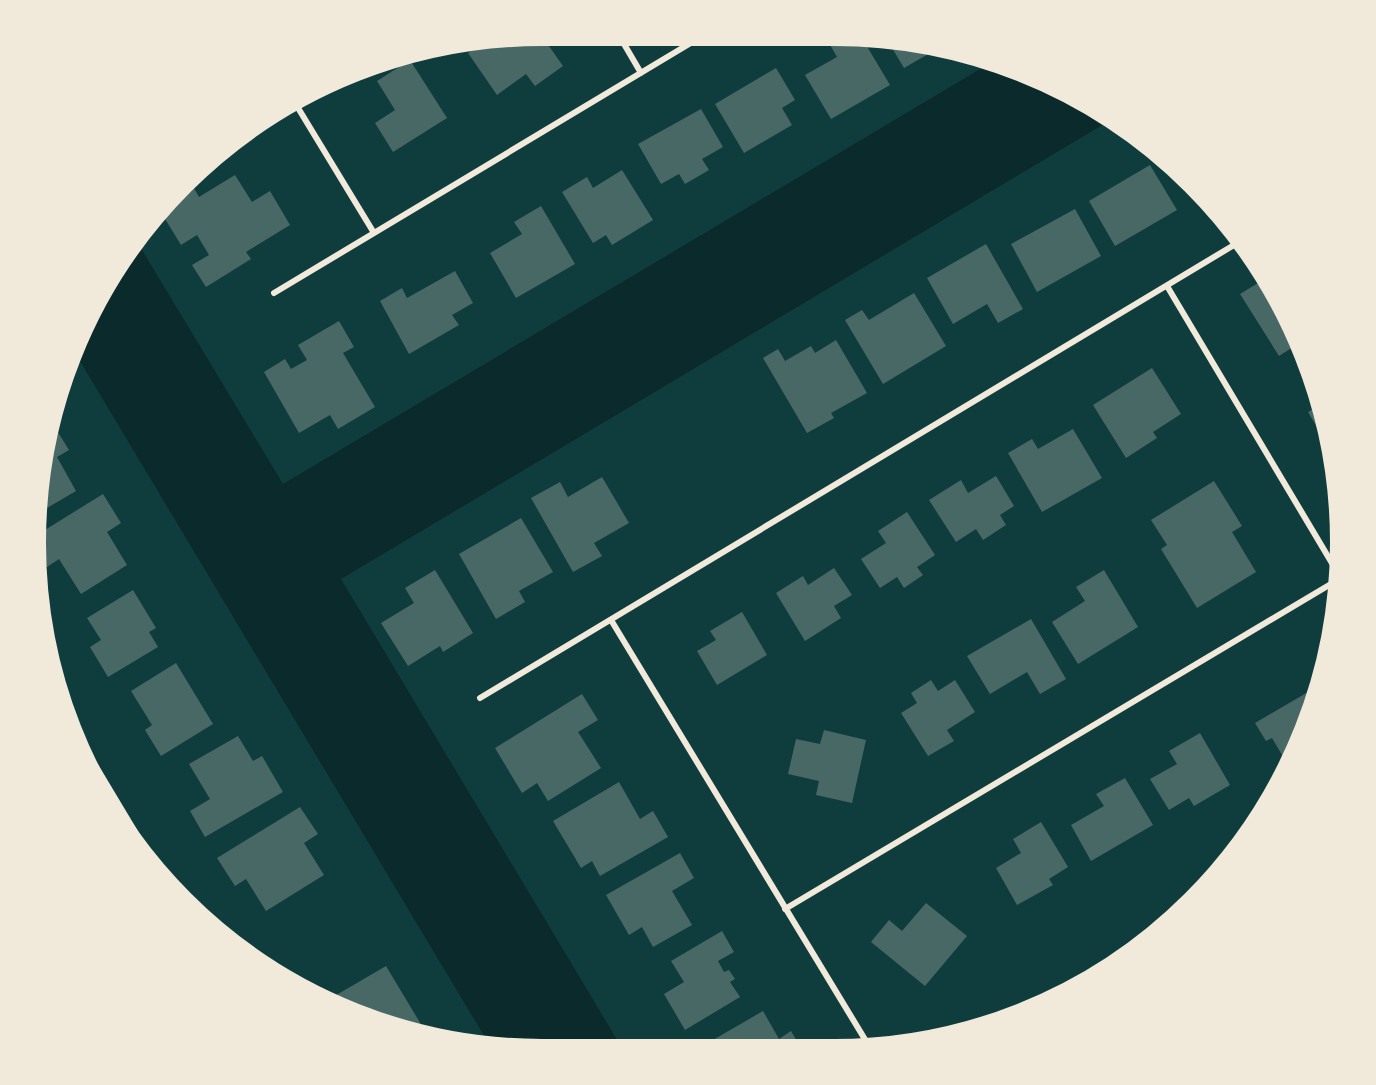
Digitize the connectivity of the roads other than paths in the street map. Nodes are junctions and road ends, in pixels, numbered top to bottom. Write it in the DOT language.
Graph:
graph roads {
  1 [pos="623,42"];
  2 [pos="692,42"];
  3 [pos="641,73"];
  4 [pos="297,106"];
  5 [pos="374,233"];
  6 [pos="1235,244"];
  7 [pos="1167,286"];
  8 [pos="274,293"];
  9 [pos="1333,564"];
  10 [pos="1332,585"];
  11 [pos="611,620"];
  12 [pos="480,698"];
  13 [pos="93,761"];
  14 [pos="140,840"];
  15 [pos="785,909"];
  16 [pos="866,1042"];
  1 -- 3 [label="street"];
  2 -- 3 [label="street"];
  3 -- 5 [label="street"];
  4 -- 5 [label="street"];
  5 -- 8 [label="street"];
  6 -- 7 [label="street"];
  7 -- 9 [label="street"];
  7 -- 11 [label="street"];
  10 -- 15 [label="street"];
  11 -- 12 [label="street"];
  11 -- 15 [label="street"];
  13 -- 14 [label="street"];
  15 -- 16 [label="street"];
}
